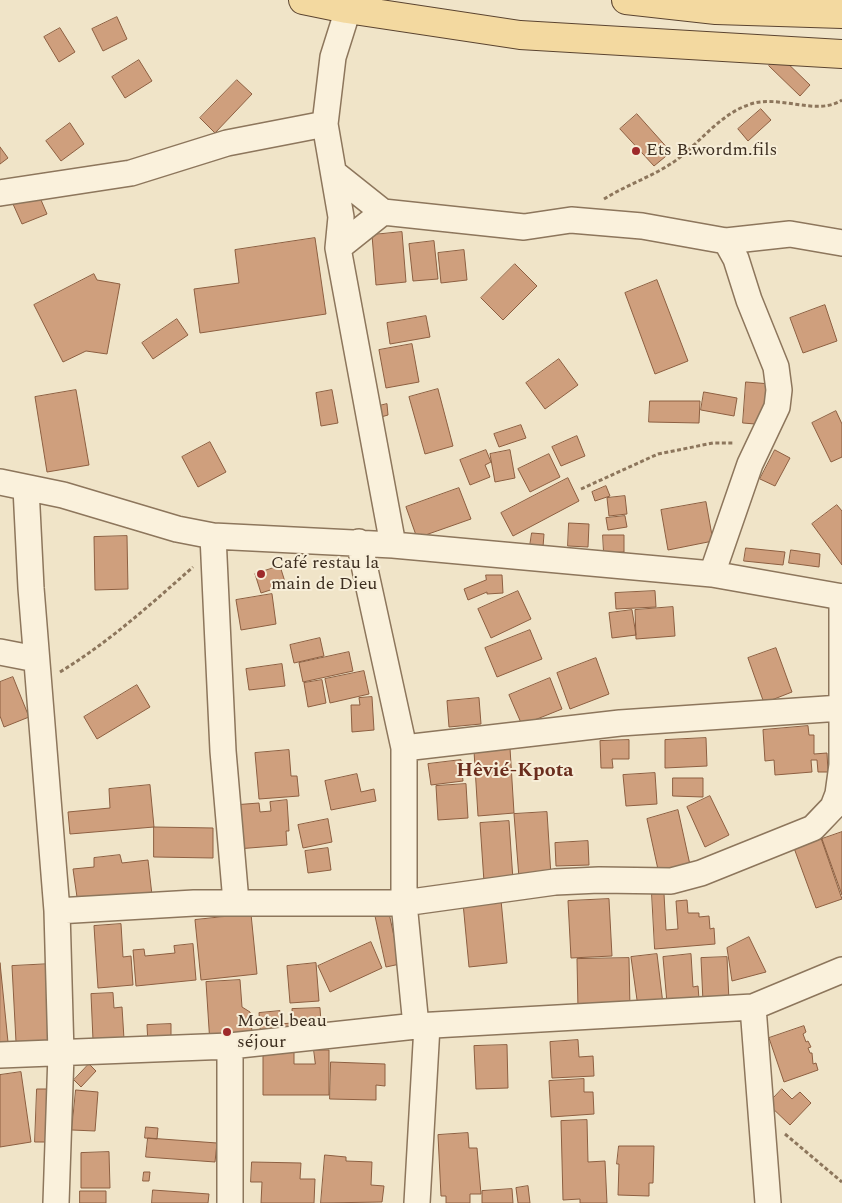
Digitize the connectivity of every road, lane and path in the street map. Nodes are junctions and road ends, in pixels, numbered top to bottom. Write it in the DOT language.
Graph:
graph roads {
  1 [pos="303,0"];
  2 [pos="626,0"];
  3 [pos="349,5"];
  4 [pos="842,14"];
  5 [pos="842,54"];
  6 [pos="842,100"];
  7 [pos="325,124"];
  8 [pos="334,173"];
  9 [pos="0,193"];
  10 [pos="384,212"];
  11 [pos="571,220"];
  12 [pos="726,241"];
  13 [pos="842,242"];
  14 [pos="338,248"];
  15 [pos="760,442"];
  16 [pos="0,482"];
  17 [pos="26,488"];
  18 [pos="581,489"];
  19 [pos="359,542"];
  20 [pos="213,543"];
  21 [pos="393,545"];
  22 [pos="712,574"];
  23 [pos="842,597"];
  24 [pos="0,652"];
  25 [pos="36,659"];
  26 [pos="38,685"];
  27 [pos="841,708"];
  28 [pos="404,748"];
  29 [pos="840,795"];
  30 [pos="236,902"];
  31 [pos="404,903"];
  32 [pos="57,911"];
  33 [pos="842,970"];
  34 [pos="753,1007"];
  35 [pos="421,1026"];
  36 [pos="230,1046"];
  37 [pos="61,1054"];
  38 [pos="0,1055"];
  39 [pos="760,1112"];
  40 [pos="842,1182"];
  41 [pos="56,1203"];
  42 [pos="230,1203"];
  43 [pos="417,1203"];
  44 [pos="768,1203"];
  1 -- 3 [label="main road"];
  2 -- 4 [label="main road"];
  3 -- 5 [label="main road"];
  3 -- 7 [label="street"];
  6 -- 11 [label="path"];
  7 -- 8 [label="street"];
  7 -- 9 [label="street"];
  8 -- 10 [label="street"];
  8 -- 14 [label="street"];
  10 -- 11 [label="street"];
  10 -- 14 [label="street"];
  11 -- 12 [label="street"];
  12 -- 13 [label="street"];
  12 -- 15 [label="street"];
  14 -- 21 [label="street"];
  15 -- 18 [label="path"];
  15 -- 22 [label="street"];
  16 -- 17 [label="street"];
  17 -- 20 [label="street"];
  17 -- 25 [label="street"];
  19 -- 20 [label="street"];
  19 -- 21 [label="street"];
  19 -- 28 [label="street"];
  20 -- 26 [label="path"];
  20 -- 30 [label="street"];
  21 -- 22 [label="street"];
  22 -- 23 [label="street"];
  23 -- 27 [label="street"];
  24 -- 25 [label="street"];
  25 -- 26 [label="street"];
  26 -- 32 [label="street"];
  27 -- 28 [label="street"];
  27 -- 29 [label="street"];
  28 -- 31 [label="street"];
  29 -- 31 [label="street"];
  30 -- 31 [label="street"];
  30 -- 32 [label="street"];
  31 -- 35 [label="street"];
  32 -- 37 [label="street"];
  33 -- 34 [label="street"];
  34 -- 35 [label="street"];
  34 -- 39 [label="street"];
  35 -- 36 [label="street"];
  35 -- 43 [label="street"];
  36 -- 37 [label="street"];
  36 -- 42 [label="street"];
  37 -- 38 [label="street"];
  37 -- 41 [label="street"];
  39 -- 40 [label="path"];
  39 -- 44 [label="street"];
}
